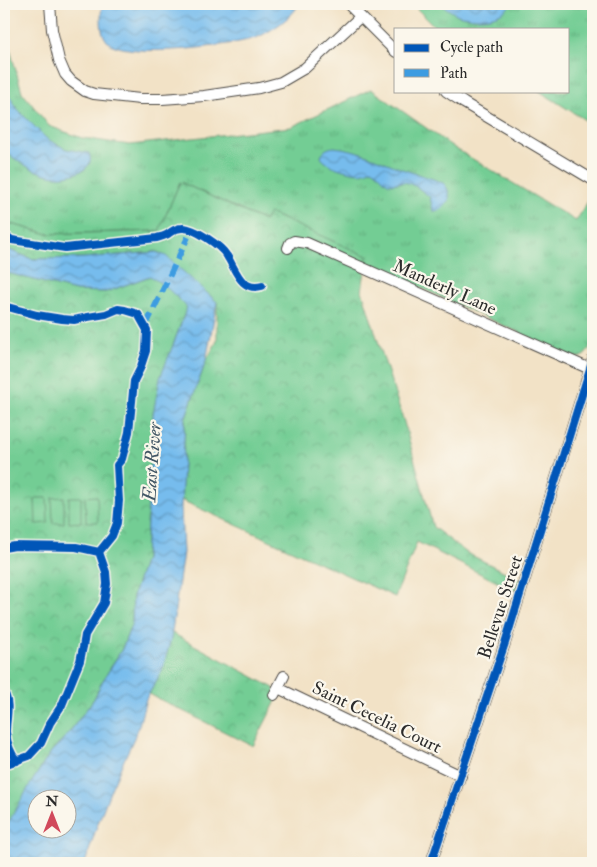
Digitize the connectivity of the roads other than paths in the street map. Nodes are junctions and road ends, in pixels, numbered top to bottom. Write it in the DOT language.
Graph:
graph roads {
  1 [pos="50,4"];
  2 [pos="348,4"];
  3 [pos="360,17"];
  4 [pos="394,50"];
  5 [pos="447,92"];
  6 [pos="593,180"];
  7 [pos="288,248"];
  8 [pos="592,364"];
  9 [pos="284,676"];
  10 [pos="461,776"];
  11 [pos="432,863"];
  1 -- 3 [label="street"];
  2 -- 3 [label="street"];
  3 -- 4 [label="street"];
  5 -- 6 [label="street"];
  7 -- 8 [label="street, Manderly Lane"];
  8 -- 10 [label="street, Bellevue Street"];
  9 -- 10 [label="street, Saint Cecelia Court"];
  10 -- 11 [label="street, Bellevue Street"];
}
